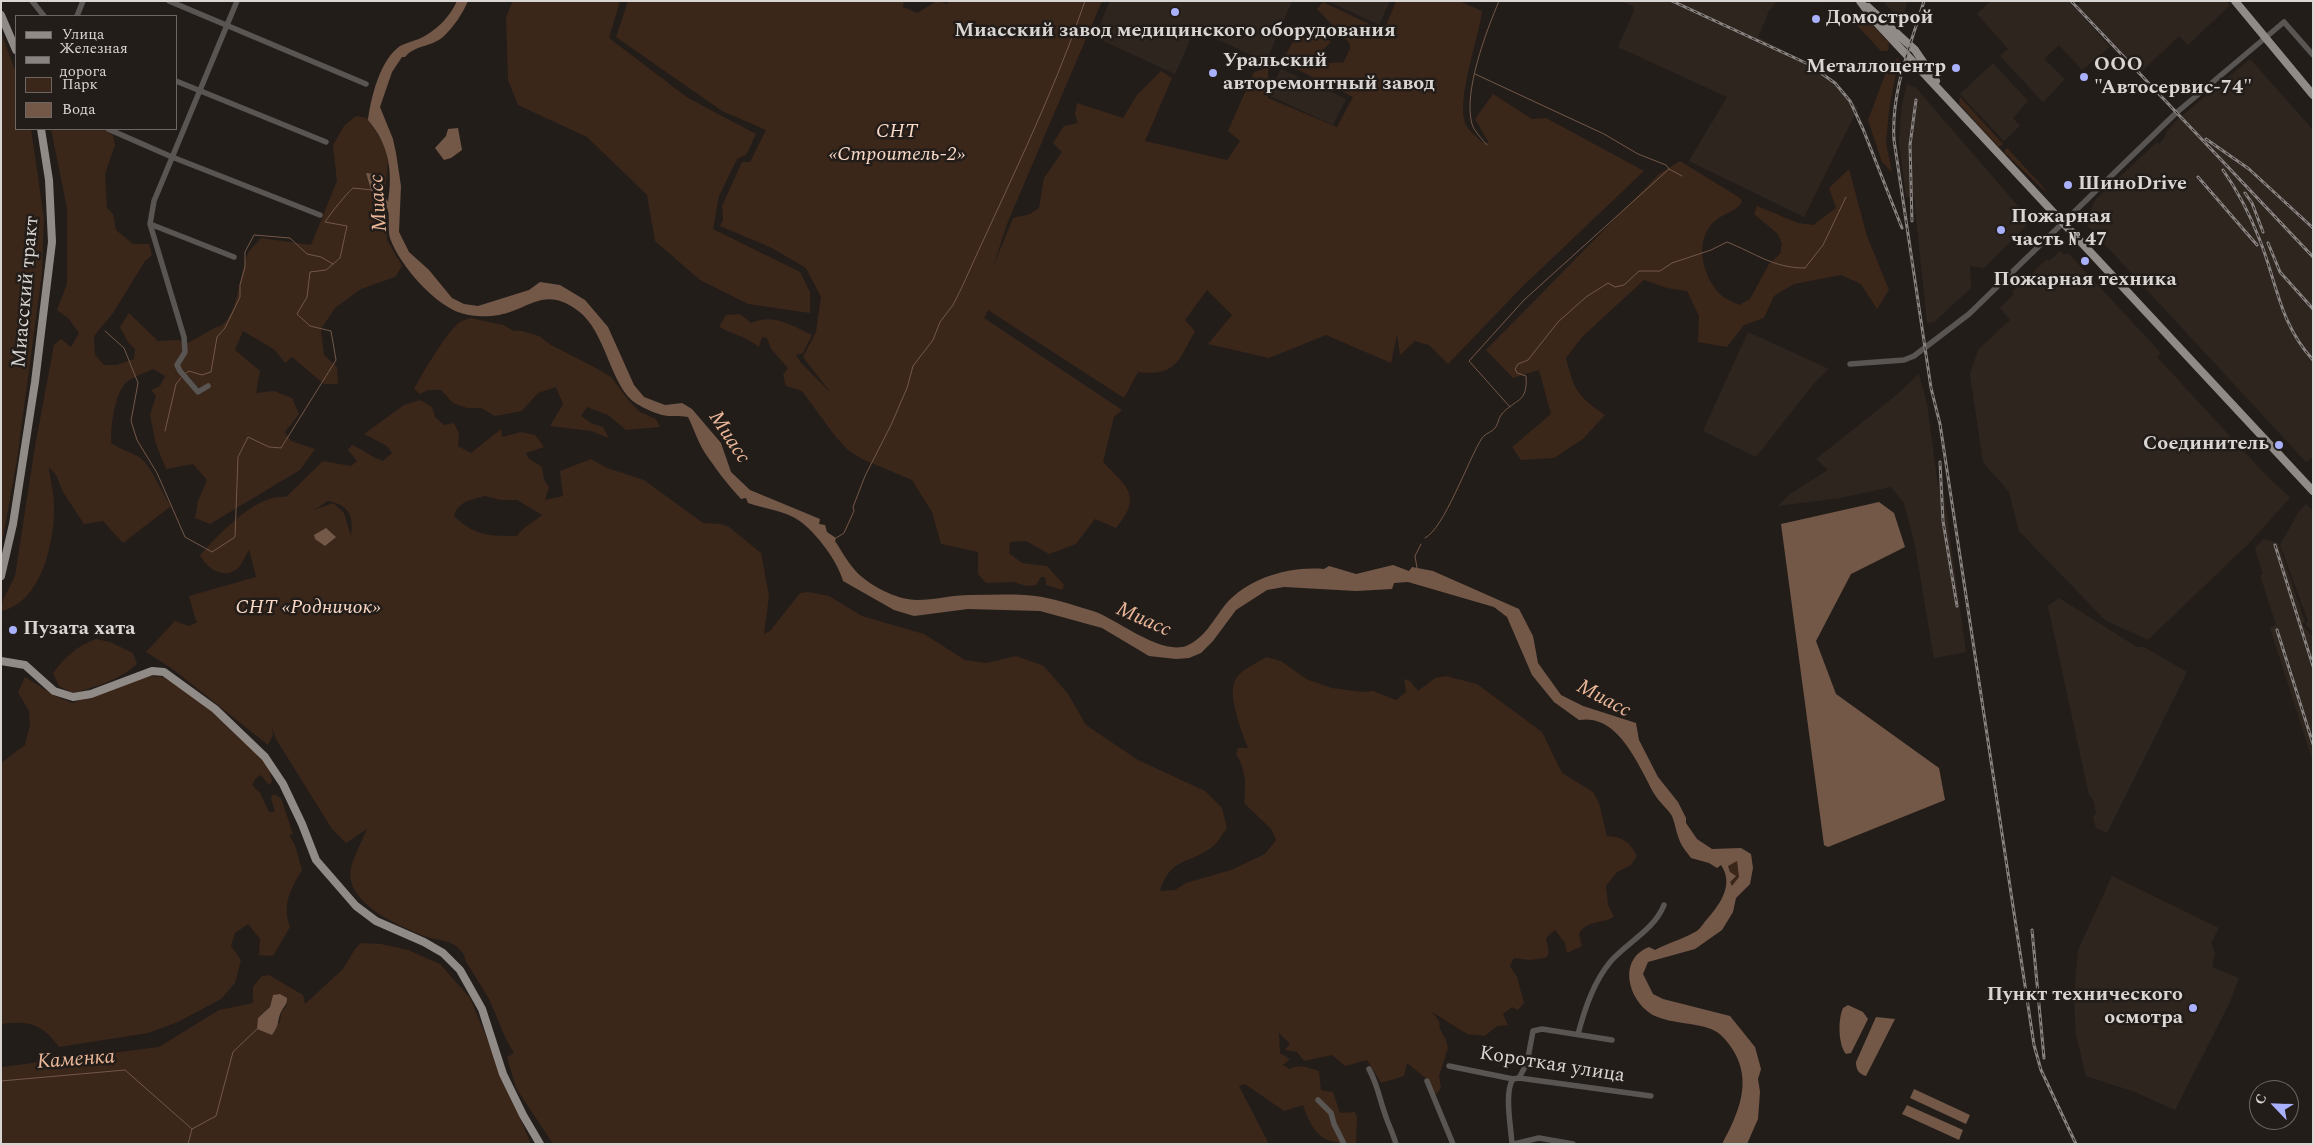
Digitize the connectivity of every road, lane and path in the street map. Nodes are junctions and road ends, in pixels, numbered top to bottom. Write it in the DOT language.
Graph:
graph roads {
  1 [pos="32,1"];
  2 [pos="83,1"];
  3 [pos="170,1"];
  4 [pos="236,1"];
  5 [pos="2235,1"];
  6 [pos="1860,2"];
  7 [pos="1,15"];
  8 [pos="43,15"];
  9 [pos="77,15"];
  10 [pos="227,26"];
  11 [pos="2265,37"];
  12 [pos="15,48"];
  13 [pos="2313,55"];
  14 [pos="178,82"];
  15 [pos="366,84"];
  16 [pos="199,91"];
  17 [pos="2313,95"];
  18 [pos="41,130"];
  19 [pos="110,130"];
  20 [pos="326,142"];
  21 [pos="172,157"];
  22 [pos="320,215"];
  23 [pos="2064,221"];
  24 [pos="150,224"];
  25 [pos="234,257"];
  26 [pos="1850,364"];
  27 [pos="208,386"];
  28 [pos="2313,490"];
  29 [pos="1,576"];
  30 [pos="1,661"];
  31 [pos="1664,905"];
  32 [pos="1578,1034"];
  33 [pos="1612,1040"];
  34 [pos="1449,1066"];
  35 [pos="1369,1069"];
  36 [pos="1516,1079"];
  37 [pos="1427,1081"];
  38 [pos="1651,1096"];
  39 [pos="1318,1100"];
  40 [pos="540,1144"];
  41 [pos="1344,1144"];
  42 [pos="1396,1144"];
  43 [pos="1453,1144"];
  44 [pos="1513,1144"];
  45 [pos="1573,1144"];
  1 -- 8 [label="street"];
  2 -- 9 [label="street"];
  3 -- 10 [label="street"];
  4 -- 10 [label="street"];
  5 -- 11 [label="main road"];
  6 -- 23 [label="main road"];
  7 -- 12 [label="main road"];
  10 -- 15 [label="street"];
  10 -- 16 [label="street"];
  11 -- 13 [label="street"];
  11 -- 17 [label="main road"];
  11 -- 23 [label="street"];
  14 -- 16 [label="street"];
  16 -- 20 [label="street"];
  16 -- 21 [label="street"];
  18 -- 29 [label="main road, Миасский тракт"];
  19 -- 21 [label="street"];
  21 -- 22 [label="street"];
  21 -- 24 [label="street"];
  23 -- 26 [label="street"];
  23 -- 28 [label="main road"];
  24 -- 25 [label="street"];
  24 -- 27 [label="street"];
  30 -- 40 [label="main road"];
  31 -- 32 [label="street"];
  32 -- 33 [label="street"];
  32 -- 36 [label="street"];
  34 -- 36 [label="street, Короткая улица"];
  35 -- 42 [label="street"];
  36 -- 38 [label="street, Короткая улица"];
  36 -- 44 [label="street"];
  37 -- 43 [label="street"];
  39 -- 41 [label="street"];
  44 -- 45 [label="street"];
}
